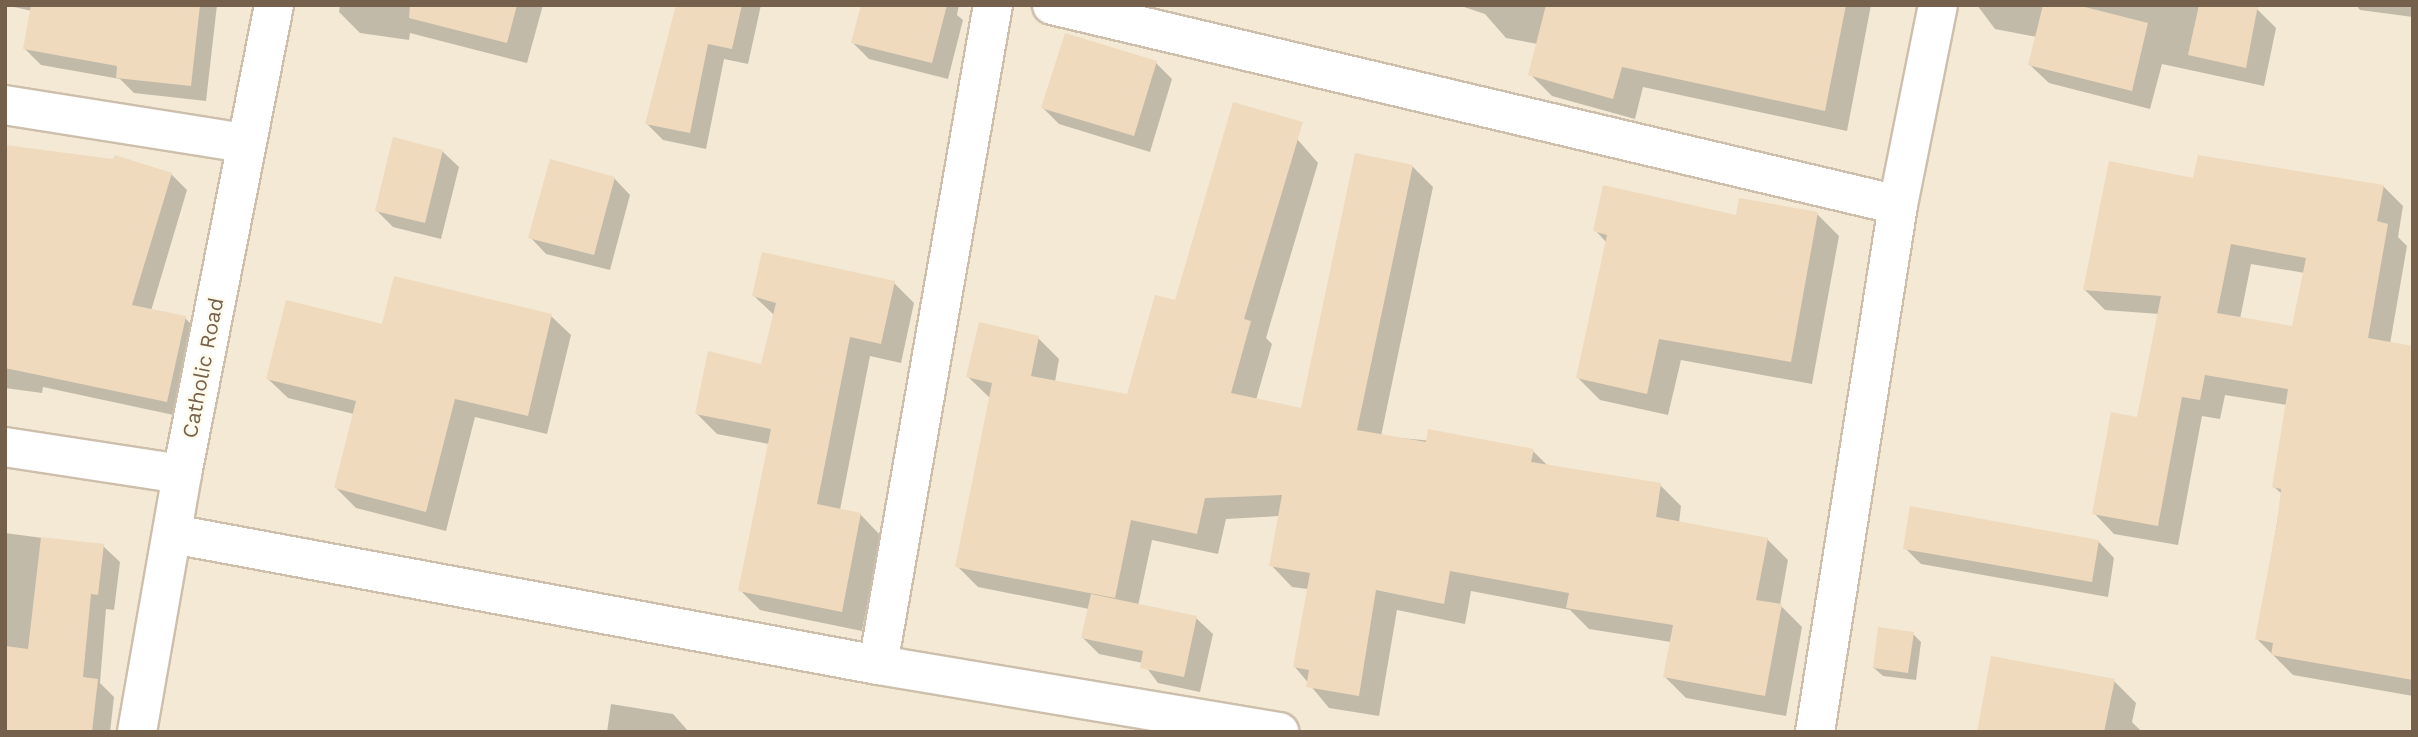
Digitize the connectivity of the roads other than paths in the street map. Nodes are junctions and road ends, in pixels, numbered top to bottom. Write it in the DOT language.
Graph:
graph roads {
  1 [pos="274,5"];
  2 [pos="993,5"];
  3 [pos="1052,5"];
  4 [pos="1938,5"];
  5 [pos="5,104"];
  6 [pos="246,144"];
  7 [pos="1898,205"];
  8 [pos="5,447"];
  9 [pos="182,474"];
  10 [pos="173,534"];
  11 [pos="878,665"];
  12 [pos="137,732"];
  13 [pos="1279,732"];
  14 [pos="1815,732"];
  1 -- 6 [label="street, Catholic Road"];
  2 -- 11 [label="street"];
  3 -- 7 [label="street"];
  4 -- 7 [label="street"];
  5 -- 6 [label="street"];
  6 -- 9 [label="street, Catholic Road"];
  7 -- 14 [label="street"];
  8 -- 9 [label="street"];
  9 -- 10 [label="street, Catholic Road"];
  10 -- 11 [label="street"];
  10 -- 12 [label="street, Catholic Road"];
  11 -- 13 [label="street"];
}
